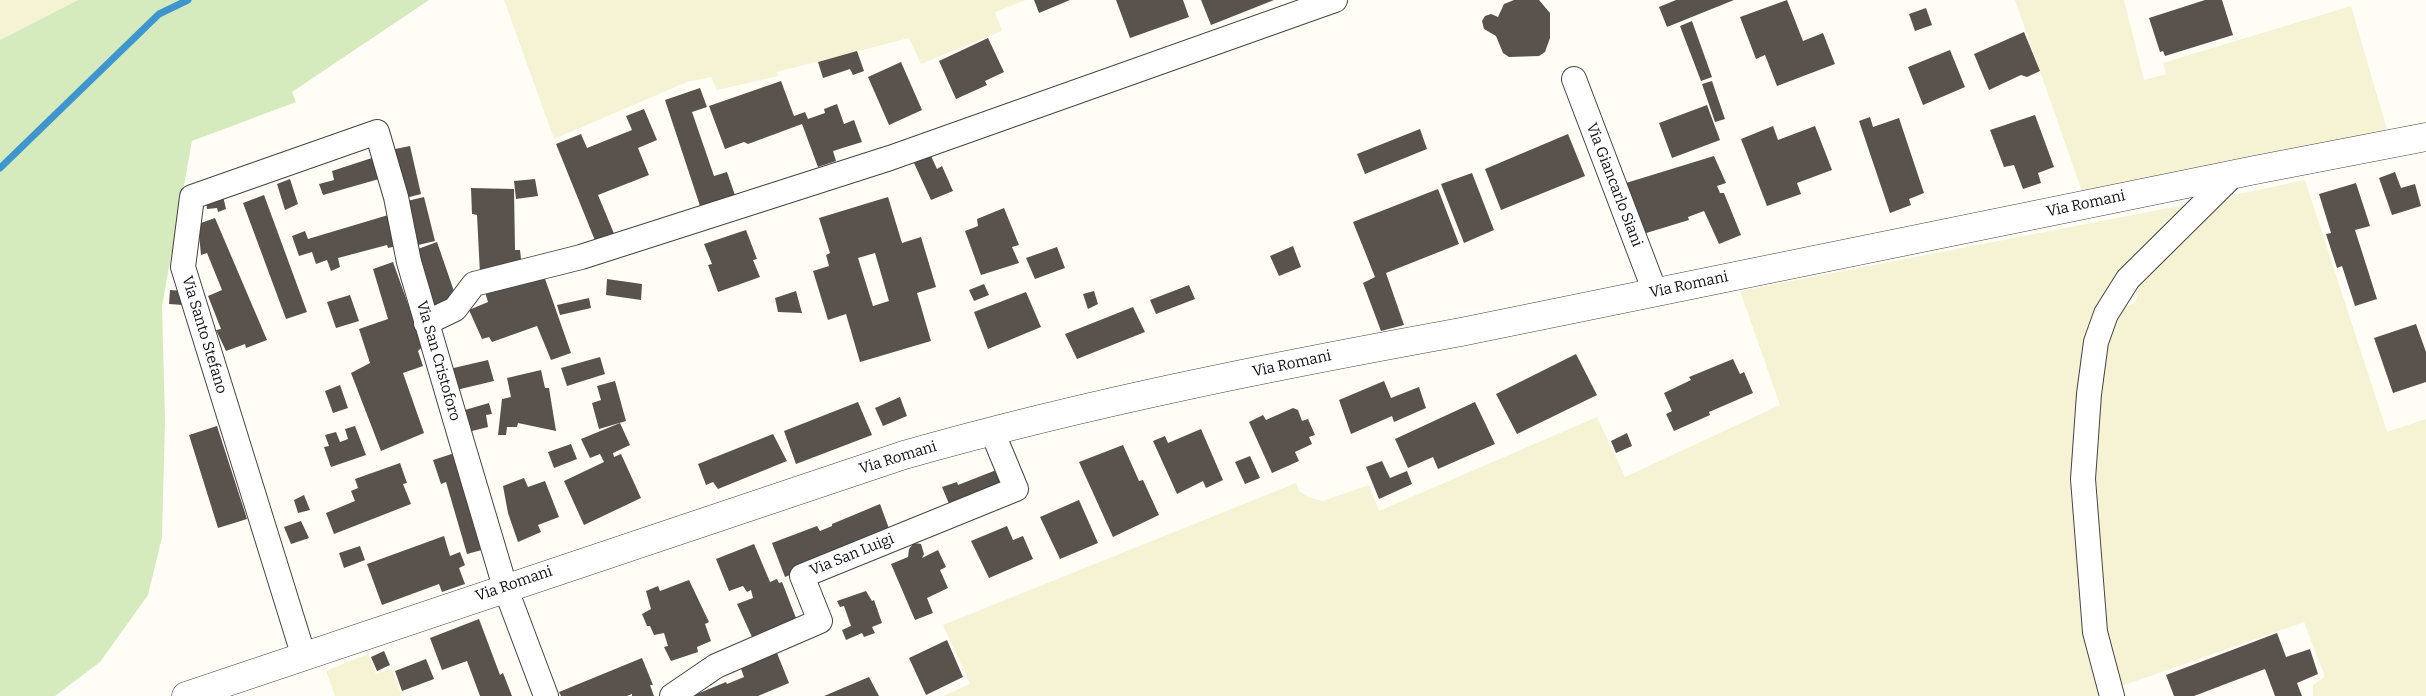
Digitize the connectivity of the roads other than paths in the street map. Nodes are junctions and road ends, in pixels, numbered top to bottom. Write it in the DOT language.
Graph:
graph roads {
  1 [pos="1335,0"];
  2 [pos="1574,79"];
  3 [pos="377,132"];
  4 [pos="2426,137"];
  5 [pos="2234,174"];
  6 [pos="1655,292"];
  7 [pos="426,323"];
  8 [pos="992,431"];
  9 [pos="505,587"];
  10 [pos="304,657"];
  11 [pos="186,696"];
  12 [pos="546,696"];
  13 [pos="672,696"];
  14 [pos="2112,696"];
  1 -- 7 [label="street"];
  2 -- 6 [label="street, Via Giancarlo Siani"];
  3 -- 7 [label="street, Via San Cristoforo"];
  3 -- 10 [label="street, Via Santo Stefano"];
  4 -- 5 [label="street, Via Romani"];
  5 -- 6 [label="street, Via Romani"];
  5 -- 14 [label="street"];
  6 -- 8 [label="street, Via Romani"];
  7 -- 9 [label="street, Via San Cristoforo"];
  8 -- 9 [label="street, Via Romani"];
  8 -- 13 [label="street, Via San Luigi"];
  9 -- 10 [label="street, Via Romani"];
  9 -- 12 [label="street, Via San Cristoforo"];
  10 -- 11 [label="street, Via Romani"];
}
